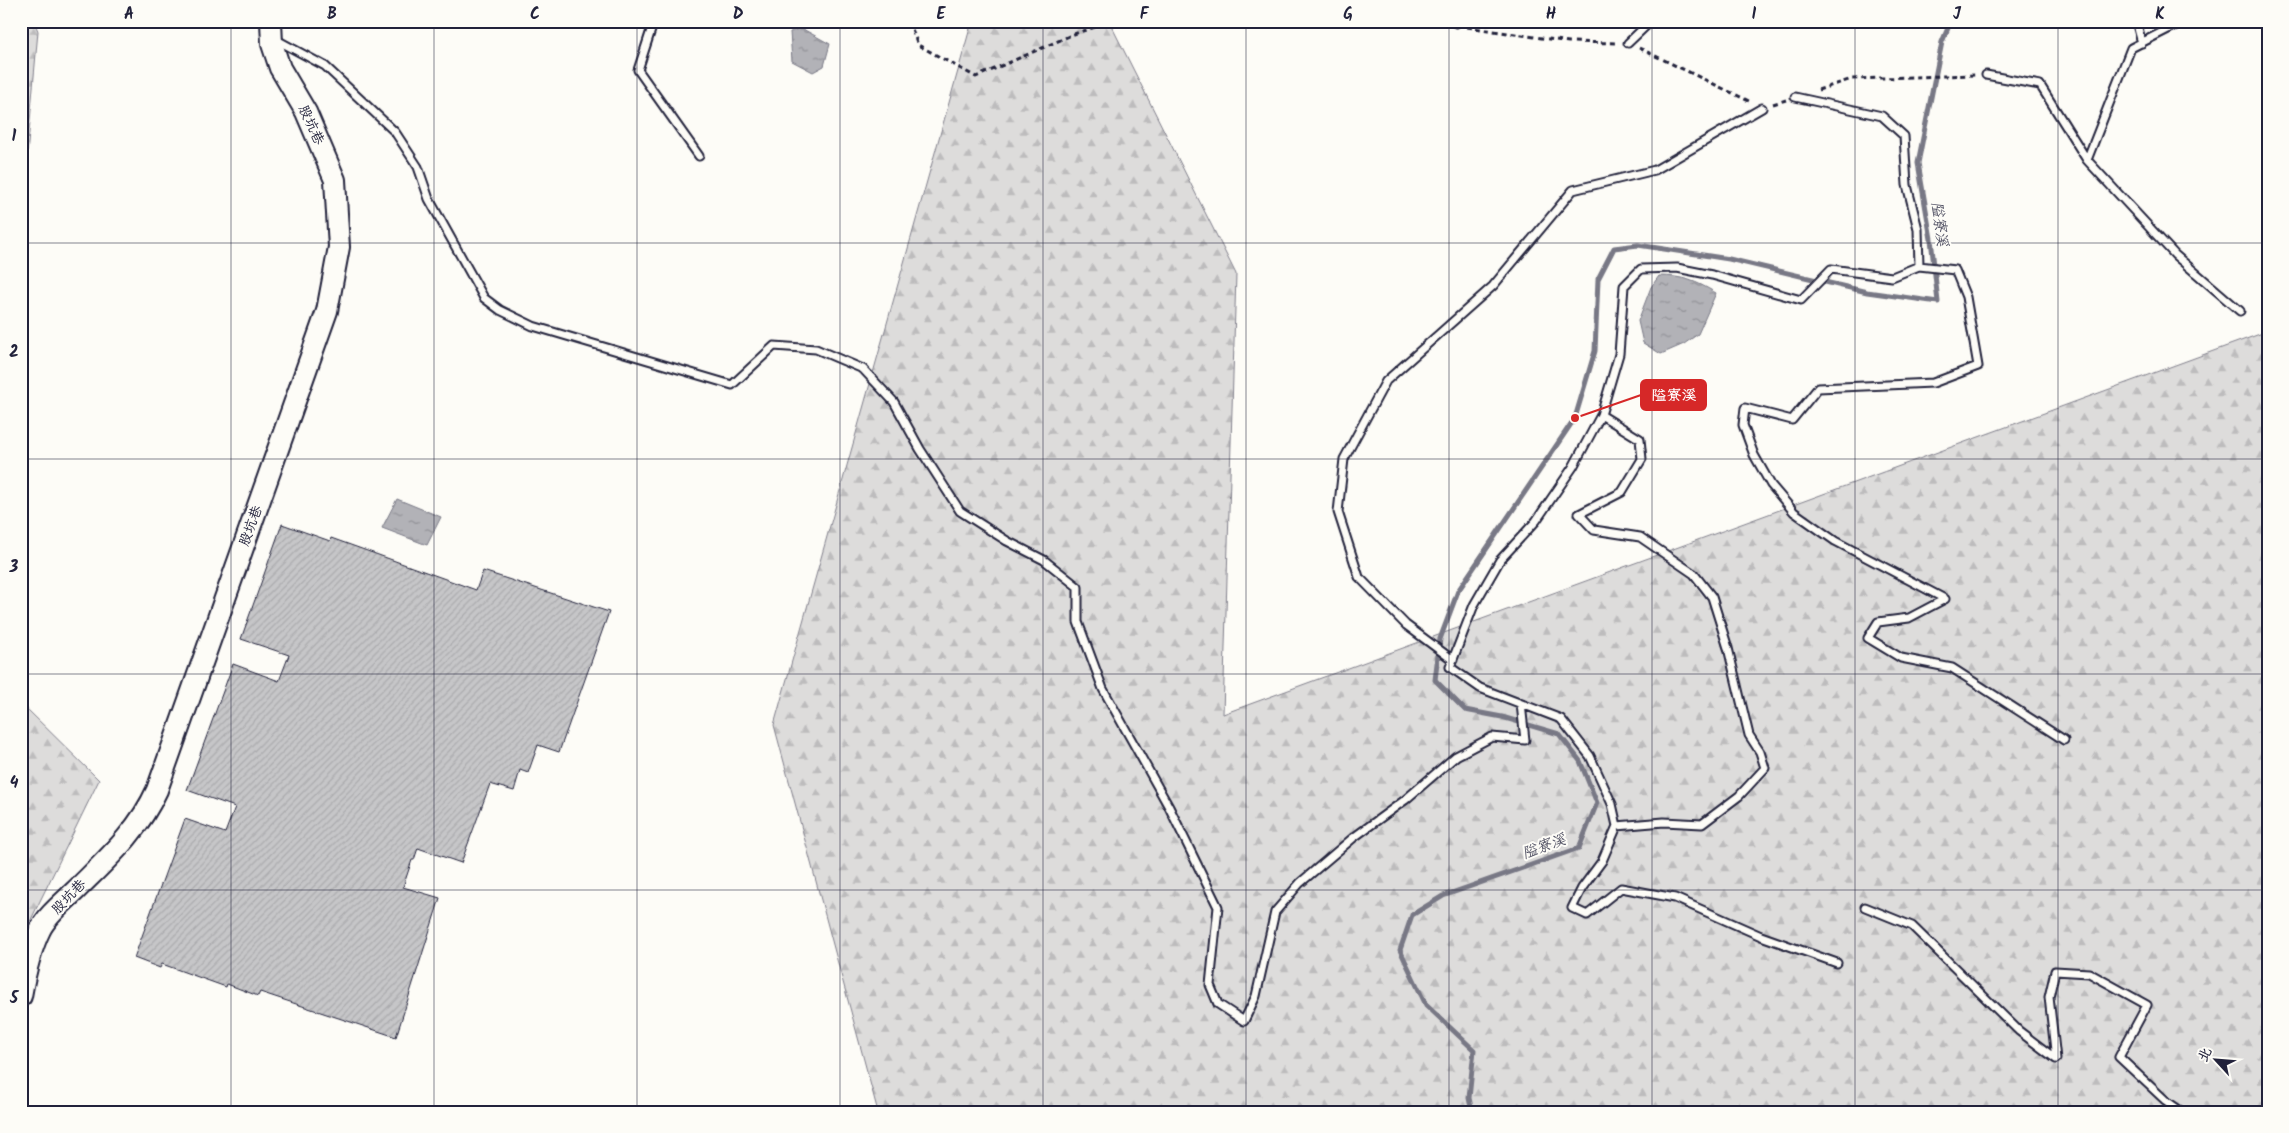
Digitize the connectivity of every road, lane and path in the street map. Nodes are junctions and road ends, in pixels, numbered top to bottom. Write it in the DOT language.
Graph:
graph roads {
  1 [pos="654,21"];
  2 [pos="909,21"];
  3 [pos="1113,21"];
  4 [pos="1651,21"];
  5 [pos="2136,21"];
  6 [pos="2184,21"];
  7 [pos="1456,22"];
  8 [pos="272,30"];
  9 [pos="1628,43"];
  10 [pos="2142,43"];
  11 [pos="1986,75"];
  12 [pos="1795,97"];
  13 [pos="1762,108"];
  14 [pos="699,156"];
  15 [pos="2087,160"];
  16 [pos="1920,266"];
  17 [pos="2240,311"];
  18 [pos="1601,415"];
  19 [pos="1452,659"];
  20 [pos="1521,704"];
  21 [pos="2064,740"];
  22 [pos="1617,826"];
  23 [pos="1865,907"];
  24 [pos="1837,963"];
  25 [pos="21,996"];
  26 [pos="2182,1112"];
  1 -- 14 [label="lane"];
  2 -- 3 [label="path"];
  4 -- 9 [label="lane"];
  5 -- 10 [label="lane"];
  6 -- 10 [label="lane"];
  7 -- 9 [label="path"];
  8 -- 20 [label="lane"];
  8 -- 25 [label="street, 股坑巷"];
  9 -- 13 [label="path"];
  10 -- 15 [label="lane"];
  11 -- 12 [label="path"];
  11 -- 15 [label="lane"];
  12 -- 13 [label="path"];
  12 -- 16 [label="lane"];
  13 -- 19 [label="lane"];
  15 -- 17 [label="lane"];
  16 -- 18 [label="lane"];
  16 -- 21 [label="lane"];
  18 -- 19 [label="lane"];
  18 -- 22 [label="lane"];
  19 -- 20 [label="lane"];
  20 -- 22 [label="lane"];
  22 -- 24 [label="lane"];
  23 -- 26 [label="lane"];
}
